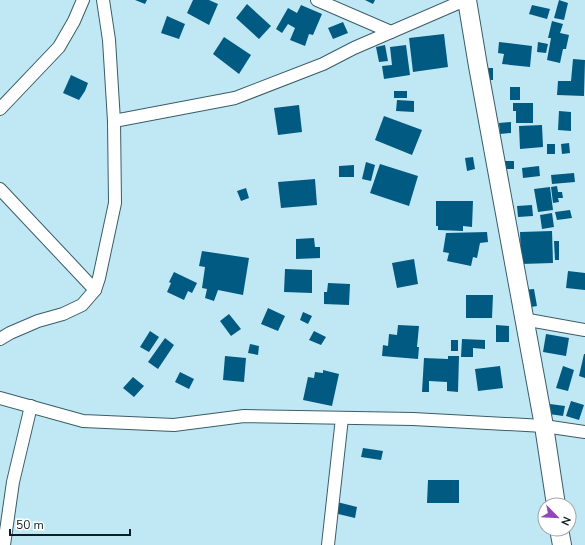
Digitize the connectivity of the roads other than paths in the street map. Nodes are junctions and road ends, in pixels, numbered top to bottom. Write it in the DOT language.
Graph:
graph roads {
  1 [pos="83,0"];
  2 [pos="103,0"];
  3 [pos="317,0"];
  4 [pos="466,0"];
  5 [pos="391,32"];
  6 [pos="0,109"];
  7 [pos="114,121"];
  8 [pos="0,189"];
  9 [pos="94,290"];
  10 [pos="524,319"];
  11 [pos="585,330"];
  12 [pos="0,339"];
  13 [pos="0,398"];
  14 [pos="31,406"];
  15 [pos="342,418"];
  16 [pos="544,426"];
  17 [pos="585,432"];
  18 [pos="555,497"];
  19 [pos="4,545"];
  20 [pos="328,545"];
  1 -- 6 [label="street"];
  2 -- 7 [label="street"];
  3 -- 5 [label="street"];
  4 -- 5 [label="street"];
  4 -- 10 [label="street"];
  5 -- 7 [label="street"];
  7 -- 9 [label="street"];
  8 -- 9 [label="street"];
  9 -- 12 [label="street"];
  10 -- 11 [label="street"];
  10 -- 16 [label="street"];
  13 -- 14 [label="street"];
  14 -- 15 [label="street"];
  14 -- 19 [label="street"];
  15 -- 16 [label="street"];
  15 -- 20 [label="street"];
  16 -- 17 [label="street"];
  16 -- 18 [label="street"];
}
